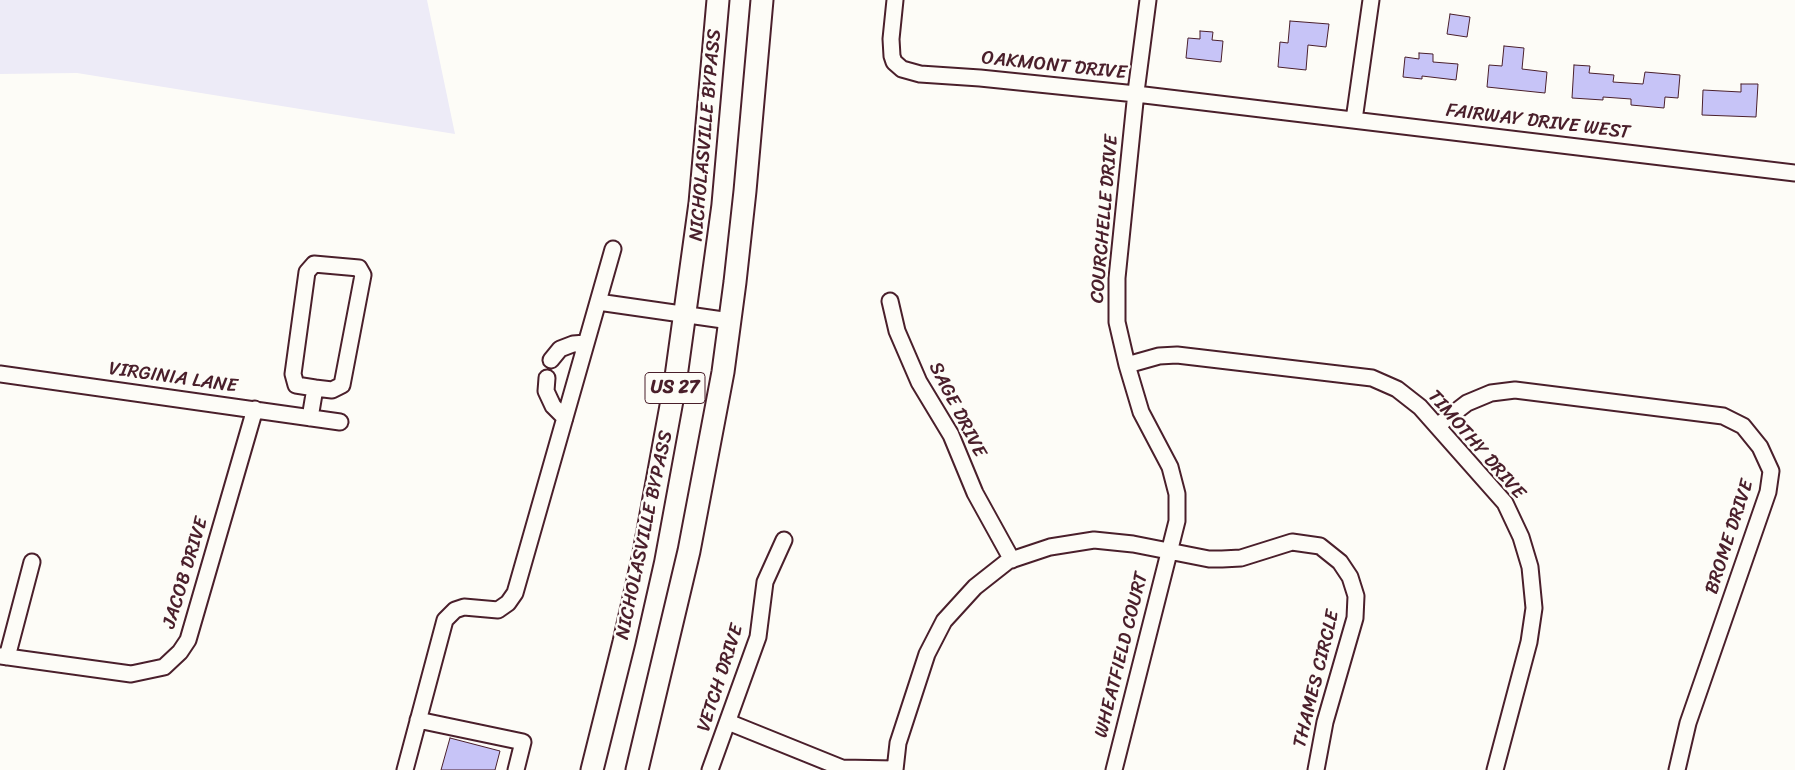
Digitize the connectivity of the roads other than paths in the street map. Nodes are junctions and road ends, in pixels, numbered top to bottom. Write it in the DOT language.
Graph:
graph roads {
  1 [pos="718,0"];
  2 [pos="762,0"];
  3 [pos="895,0"];
  4 [pos="1148,0"];
  5 [pos="1370,0"];
  6 [pos="1136,94"];
  7 [pos="1276,110"];
  8 [pos="1354,120"];
  9 [pos="1795,173"];
  10 [pos="613,249"];
  11 [pos="890,301"];
  12 [pos="598,302"];
  13 [pos="686,315"];
  14 [pos="730,320"];
  15 [pos="586,343"];
  16 [pos="551,360"];
  17 [pos="1127,364"];
  18 [pos="0,374"];
  19 [pos="547,378"];
  20 [pos="315,388"];
  21 [pos="255,409"];
  22 [pos="310,418"];
  23 [pos="565,418"];
  24 [pos="340,422"];
  25 [pos="1437,426"];
  26 [pos="784,540"];
  27 [pos="1169,551"];
  28 [pos="1012,560"];
  29 [pos="32,562"];
  30 [pos="4,657"];
  31 [pos="418,720"];
  32 [pos="728,722"];
  33 [pos="895,769"];
  34 [pos="405,770"];
  35 [pos="516,770"];
  36 [pos="592,770"];
  37 [pos="637,770"];
  38 [pos="710,770"];
  39 [pos="1114,770"];
  40 [pos="1316,770"];
  41 [pos="1495,770"];
  42 [pos="1677,770"];
  1 -- 13 [label="highway, NICHOLASVILLE BYPASS / US 27"];
  2 -- 14 [label="highway, US 27"];
  3 -- 6 [label="street, OAKMONT DRIVE"];
  4 -- 6 [label="street, COURCHELLE DRIVE"];
  5 -- 8 [label="street"];
  6 -- 7 [label="street, OAKMONT DRIVE"];
  6 -- 17 [label="street, COURCHELLE DRIVE"];
  7 -- 8 [label="street, FAIRWAY DRIVE WEST"];
  8 -- 9 [label="street, FAIRWAY DRIVE WEST"];
  10 -- 12 [label="street"];
  11 -- 28 [label="street, SAGE DRIVE"];
  12 -- 13 [label="street"];
  12 -- 15 [label="street"];
  13 -- 14 [label="street"];
  13 -- 36 [label="highway, NICHOLASVILLE BYPASS / US 27"];
  14 -- 37 [label="highway, US 27"];
  15 -- 16 [label="street"];
  15 -- 23 [label="street"];
  17 -- 25 [label="street, TIMOTHY DRIVE"];
  17 -- 27 [label="street, COURCHELLE DRIVE"];
  18 -- 21 [label="street, VIRGINIA LANE"];
  19 -- 23 [label="street"];
  20 -- 20 [label="street"];
  20 -- 22 [label="street"];
  21 -- 22 [label="street, VIRGINIA LANE"];
  21 -- 30 [label="street, JACOB DRIVE"];
  22 -- 24 [label="street, VIRGINIA LANE"];
  23 -- 31 [label="street"];
  25 -- 41 [label="street, TIMOTHY DRIVE"];
  25 -- 42 [label="street, BROME DRIVE"];
  26 -- 32 [label="street, VETCH DRIVE"];
  27 -- 28 [label="street, THAMES CIRCLE"];
  27 -- 39 [label="street, WHEATFIELD COURT"];
  27 -- 40 [label="street, THAMES CIRCLE"];
  28 -- 33 [label="street, THAMES CIRCLE"];
  29 -- 30 [label="street"];
  31 -- 34 [label="street"];
  31 -- 35 [label="street"];
  32 -- 33 [label="street"];
  32 -- 38 [label="street, VETCH DRIVE"];
}
